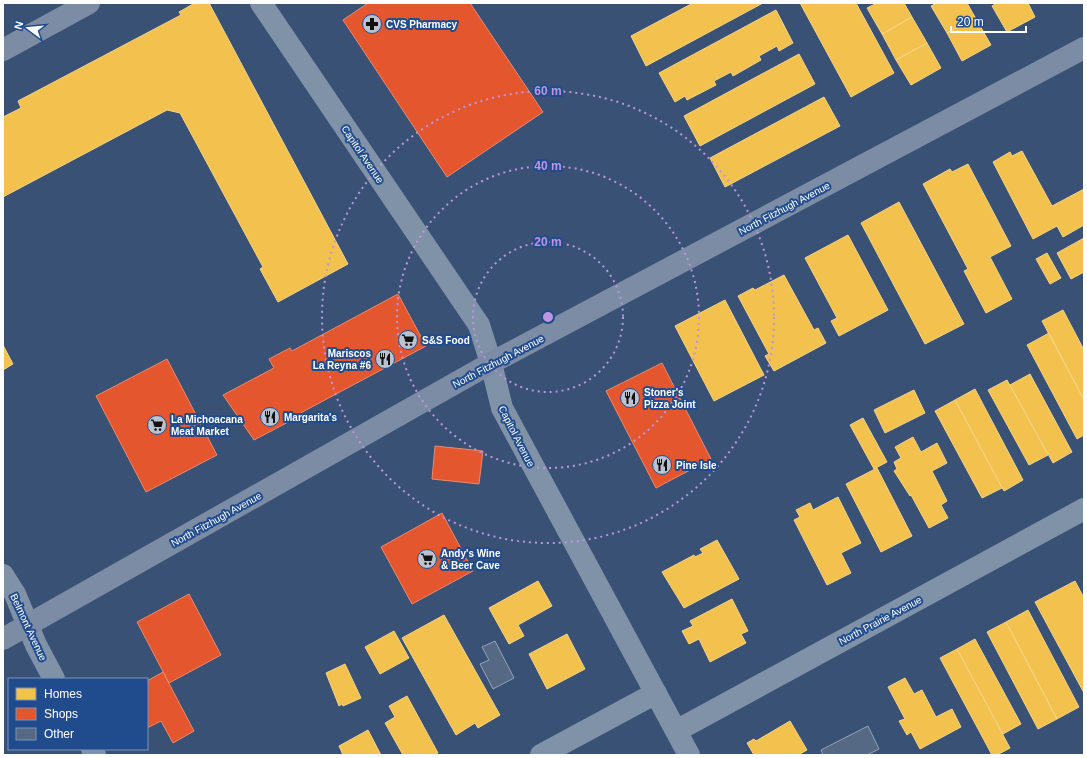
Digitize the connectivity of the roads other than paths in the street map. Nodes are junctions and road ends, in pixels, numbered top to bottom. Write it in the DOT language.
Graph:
graph roads {
  1 [pos="89,3"];
  2 [pos="261,3"];
  3 [pos="1084,48"];
  4 [pos="3,50"];
  5 [pos="491,363"];
  6 [pos="1084,509"];
  7 [pos="3,575"];
  8 [pos="28,626"];
  9 [pos="3,639"];
  10 [pos="53,678"];
  11 [pos="656,693"];
  12 [pos="676,731"];
  13 [pos="541,755"];
  14 [pos="689,755"];
  1 -- 4 [label="street"];
  2 -- 5 [label="street, Capitol Avenue"];
  3 -- 5 [label="street, North Fitzhugh Avenue"];
  5 -- 8 [label="street, North Fitzhugh Avenue"];
  5 -- 11 [label="street, Capitol Avenue"];
  6 -- 12 [label="street, North Prairie Avenue"];
  7 -- 8 [label="street, Belmont Avenue"];
  8 -- 9 [label="street, North Fitzhugh Avenue"];
  8 -- 10 [label="street, Belmont Avenue"];
  11 -- 12 [label="street, Capitol Avenue"];
  11 -- 13 [label="street"];
  12 -- 14 [label="street, Capitol Avenue"];
}
